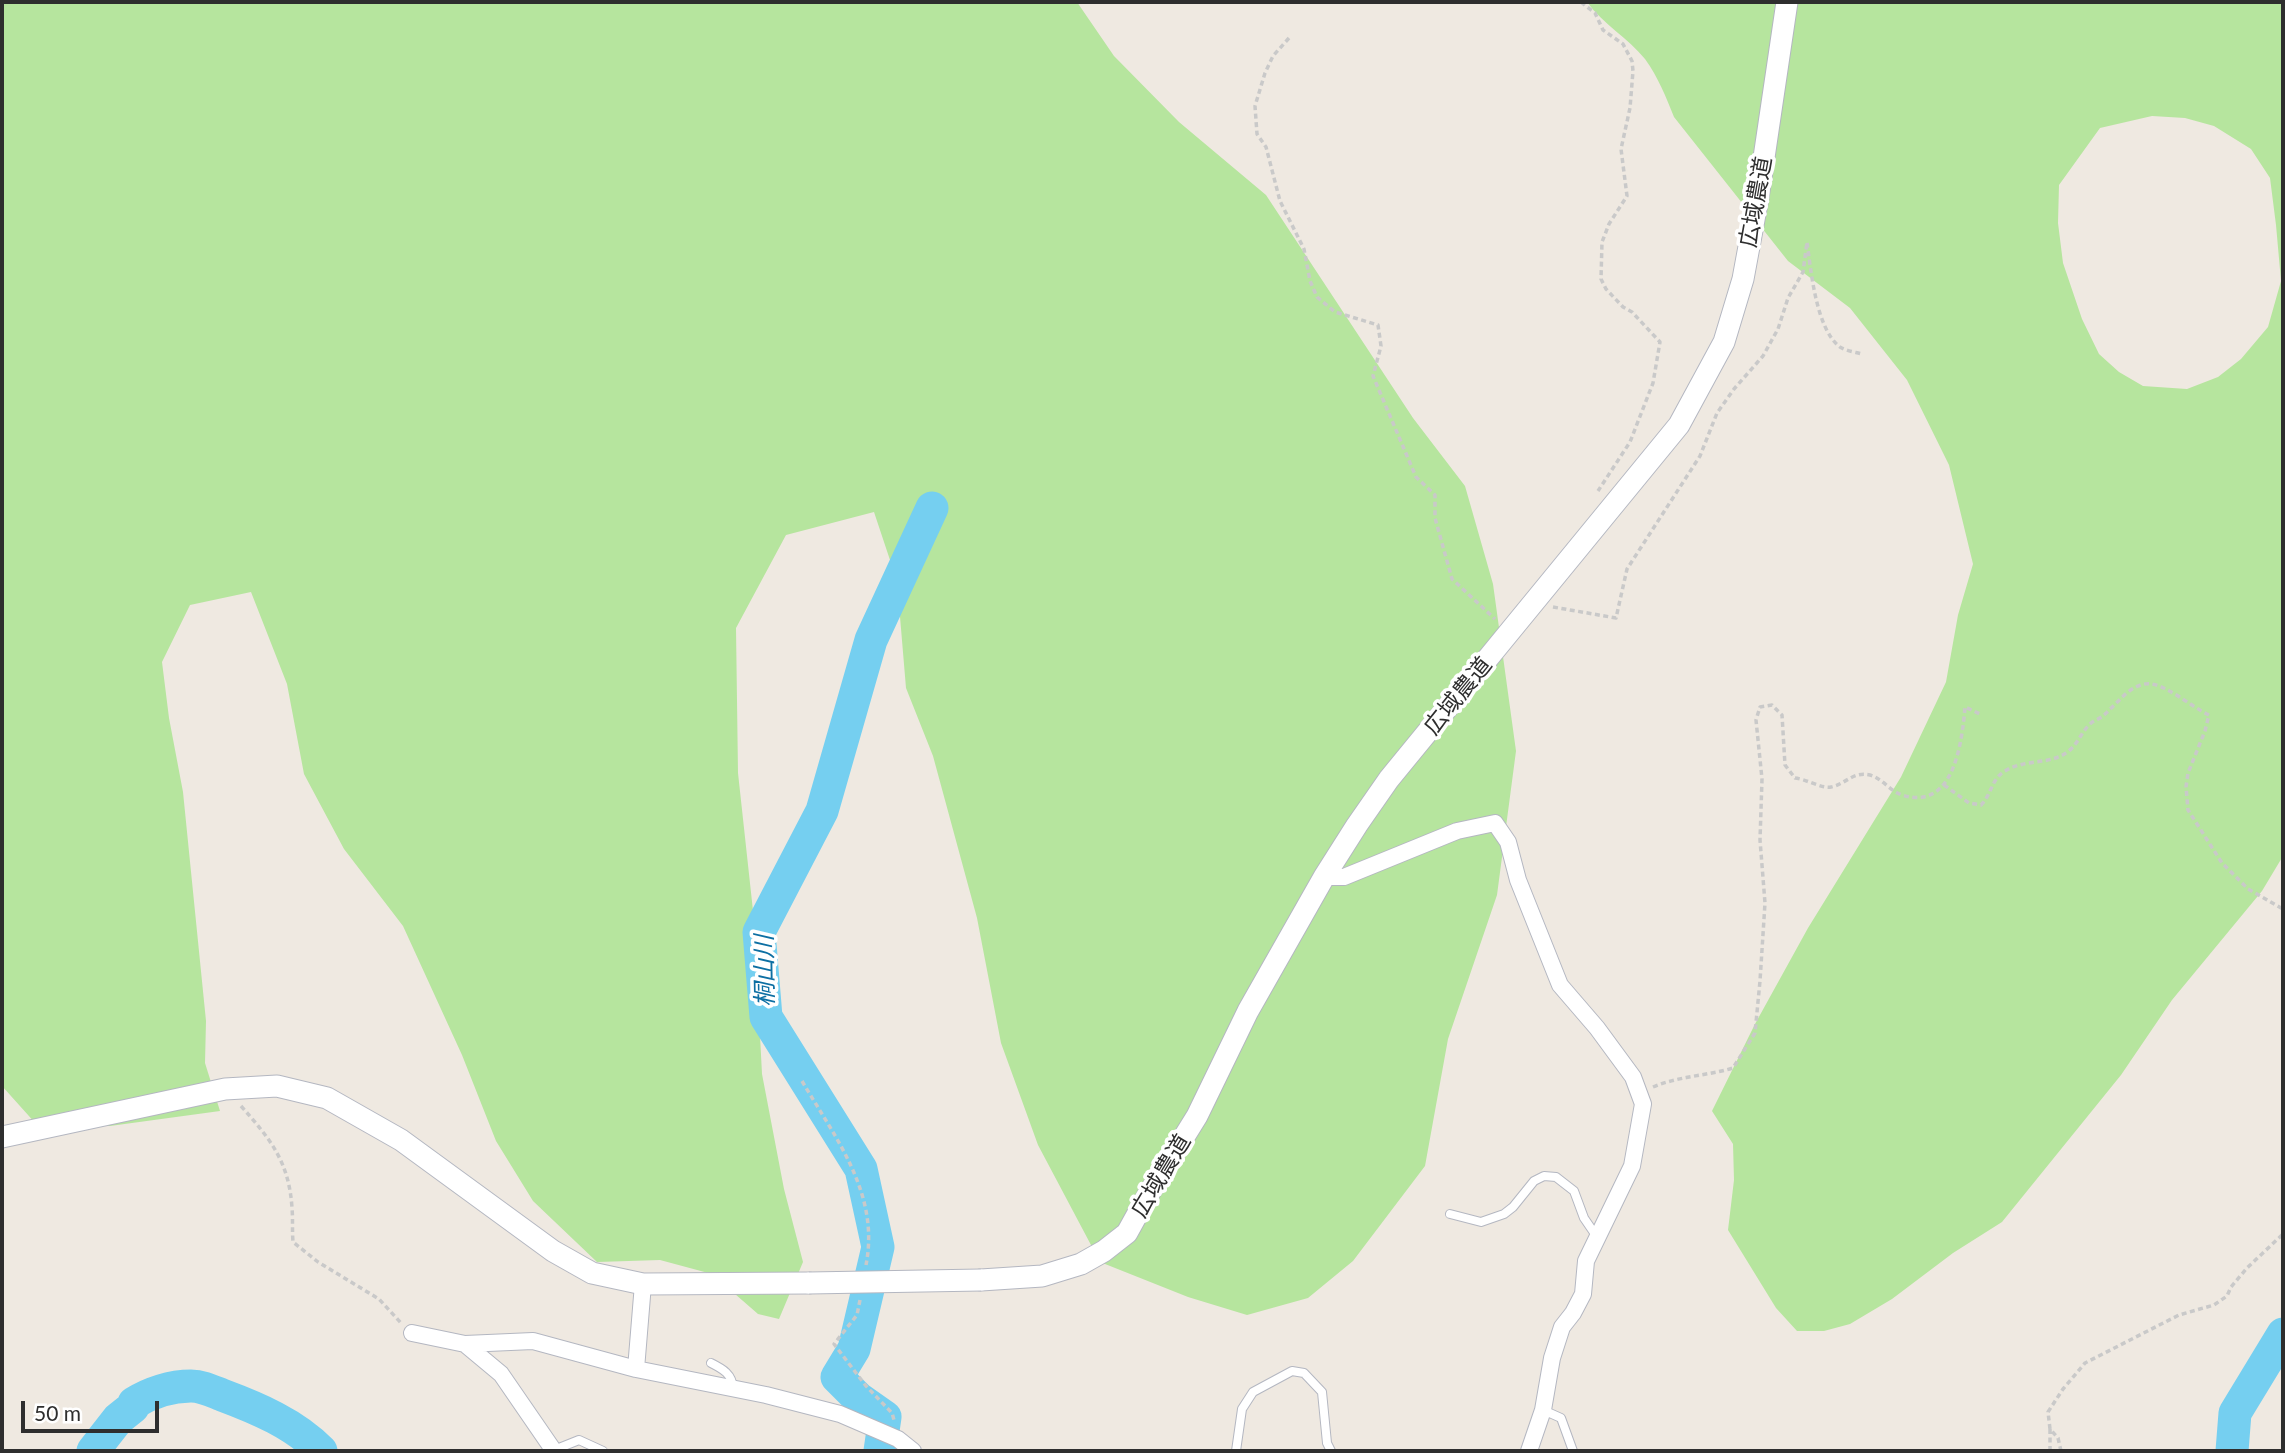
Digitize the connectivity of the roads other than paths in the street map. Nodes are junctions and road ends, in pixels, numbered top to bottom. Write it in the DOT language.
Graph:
graph roads {
  1 [pos="1787,2"];
  2 [pos="1324,877"];
  3 [pos="2,1138"];
  4 [pos="1450,1214"];
  5 [pos="1597,1237"];
  6 [pos="643,1284"];
  7 [pos="412,1333"];
  8 [pos="465,1344"];
  9 [pos="711,1363"];
  10 [pos="636,1369"];
  11 [pos="733,1388"];
  12 [pos="1543,1410"];
  13 [pos="554,1451"];
  14 [pos="603,1451"];
  15 [pos="913,1451"];
  16 [pos="1236,1451"];
  17 [pos="1331,1451"];
  18 [pos="1529,1451"];
  19 [pos="1573,1451"];
  1 -- 2 [label="street, 広域農道"];
  2 -- 5 [label="street"];
  2 -- 6 [label="street, 広域農道, bridge"];
  3 -- 6 [label="street, 広域農道"];
  4 -- 5 [label="lane"];
  5 -- 12 [label="street"];
  6 -- 10 [label="street"];
  7 -- 8 [label="street"];
  8 -- 10 [label="street"];
  8 -- 13 [label="street"];
  9 -- 11 [label="lane"];
  10 -- 11 [label="street"];
  11 -- 15 [label="street"];
  12 -- 18 [label="street"];
  12 -- 19 [label="lane"];
  13 -- 14 [label="lane"];
  16 -- 17 [label="lane"];
}
